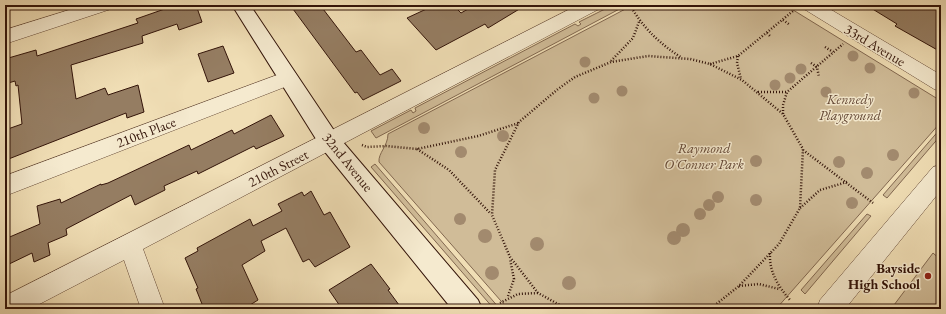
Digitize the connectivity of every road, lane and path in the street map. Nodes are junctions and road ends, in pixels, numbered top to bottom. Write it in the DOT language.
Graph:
graph roads {
  1 [pos="105,5"];
  2 [pos="241,5"];
  3 [pos="593,5"];
  4 [pos="630,5"];
  5 [pos="802,8"];
  6 [pos="783,20"];
  7 [pos="639,22"];
  8 [pos="790,25"];
  9 [pos="767,33"];
  10 [pos="770,36"];
  11 [pos="5,37"];
  12 [pos="825,47"];
  13 [pos="839,47"];
  14 [pos="833,52"];
  15 [pos="738,56"];
  16 [pos="683,59"];
  17 [pos="611,62"];
  18 [pos="812,63"];
  19 [pos="710,64"];
  20 [pos="816,67"];
  21 [pos="819,77"];
  22 [pos="288,78"];
  23 [pos="742,80"];
  24 [pos="941,84"];
  25 [pos="758,92"];
  26 [pos="787,92"];
  27 [pos="783,114"];
  28 [pos="519,122"];
  29 [pos="329,141"];
  30 [pos="360,144"];
  31 [pos="417,149"];
  32 [pos="802,149"];
  33 [pos="941,174"];
  34 [pos="847,182"];
  35 [pos="5,186"];
  36 [pos="873,202"];
  37 [pos="800,208"];
  38 [pos="492,215"];
  39 [pos="130,244"];
  40 [pos="770,253"];
  41 [pos="510,257"];
  42 [pos="739,286"];
  43 [pos="780,289"];
  44 [pos="538,293"];
  45 [pos="508,297"];
  46 [pos="790,300"];
  47 [pos="500,303"];
  48 [pos="5,309"];
  49 [pos="153,309"];
  50 [pos="469,309"];
  51 [pos="567,309"];
  52 [pos="710,309"];
  53 [pos="829,309"];
  1 -- 11 [label="street"];
  2 -- 22 [label="street, 32nd Avenue"];
  3 -- 29 [label="street, 210th Street"];
  4 -- 7 [label="path"];
  5 -- 6 [label="path"];
  5 -- 24 [label="street, 33rd Avenue"];
  6 -- 8 [label="path"];
  6 -- 9 [label="path"];
  7 -- 16 [label="path"];
  7 -- 17 [label="path"];
  9 -- 10 [label="path"];
  9 -- 15 [label="path"];
  12 -- 14 [label="path"];
  13 -- 14 [label="path"];
  14 -- 20 [label="path"];
  15 -- 19 [label="path"];
  15 -- 23 [label="path"];
  16 -- 17 [label="path"];
  16 -- 19 [label="path"];
  17 -- 28 [label="path"];
  18 -- 20 [label="path"];
  19 -- 23 [label="path"];
  20 -- 21 [label="path"];
  20 -- 26 [label="path"];
  22 -- 29 [label="street, 32nd Avenue"];
  22 -- 35 [label="street, 210th Place"];
  23 -- 25 [label="path"];
  25 -- 26 [label="path"];
  25 -- 27 [label="path"];
  26 -- 27 [label="path"];
  27 -- 32 [label="path"];
  28 -- 31 [label="path"];
  28 -- 38 [label="path"];
  29 -- 39 [label="street, 210th Street"];
  29 -- 50 [label="street, 32nd Avenue"];
  30 -- 31 [label="path"];
  31 -- 38 [label="path"];
  32 -- 34 [label="path"];
  32 -- 37 [label="path"];
  33 -- 53 [label="street"];
  34 -- 36 [label="path"];
  34 -- 37 [label="path"];
  37 -- 40 [label="path"];
  38 -- 41 [label="path"];
  39 -- 48 [label="street, 210th Street"];
  39 -- 49 [label="street"];
  40 -- 42 [label="path"];
  40 -- 43 [label="path"];
  41 -- 44 [label="path"];
  41 -- 45 [label="path"];
  42 -- 43 [label="path"];
  42 -- 52 [label="path"];
  43 -- 46 [label="path"];
  44 -- 45 [label="path"];
  44 -- 51 [label="path"];
  45 -- 47 [label="path"];
}
